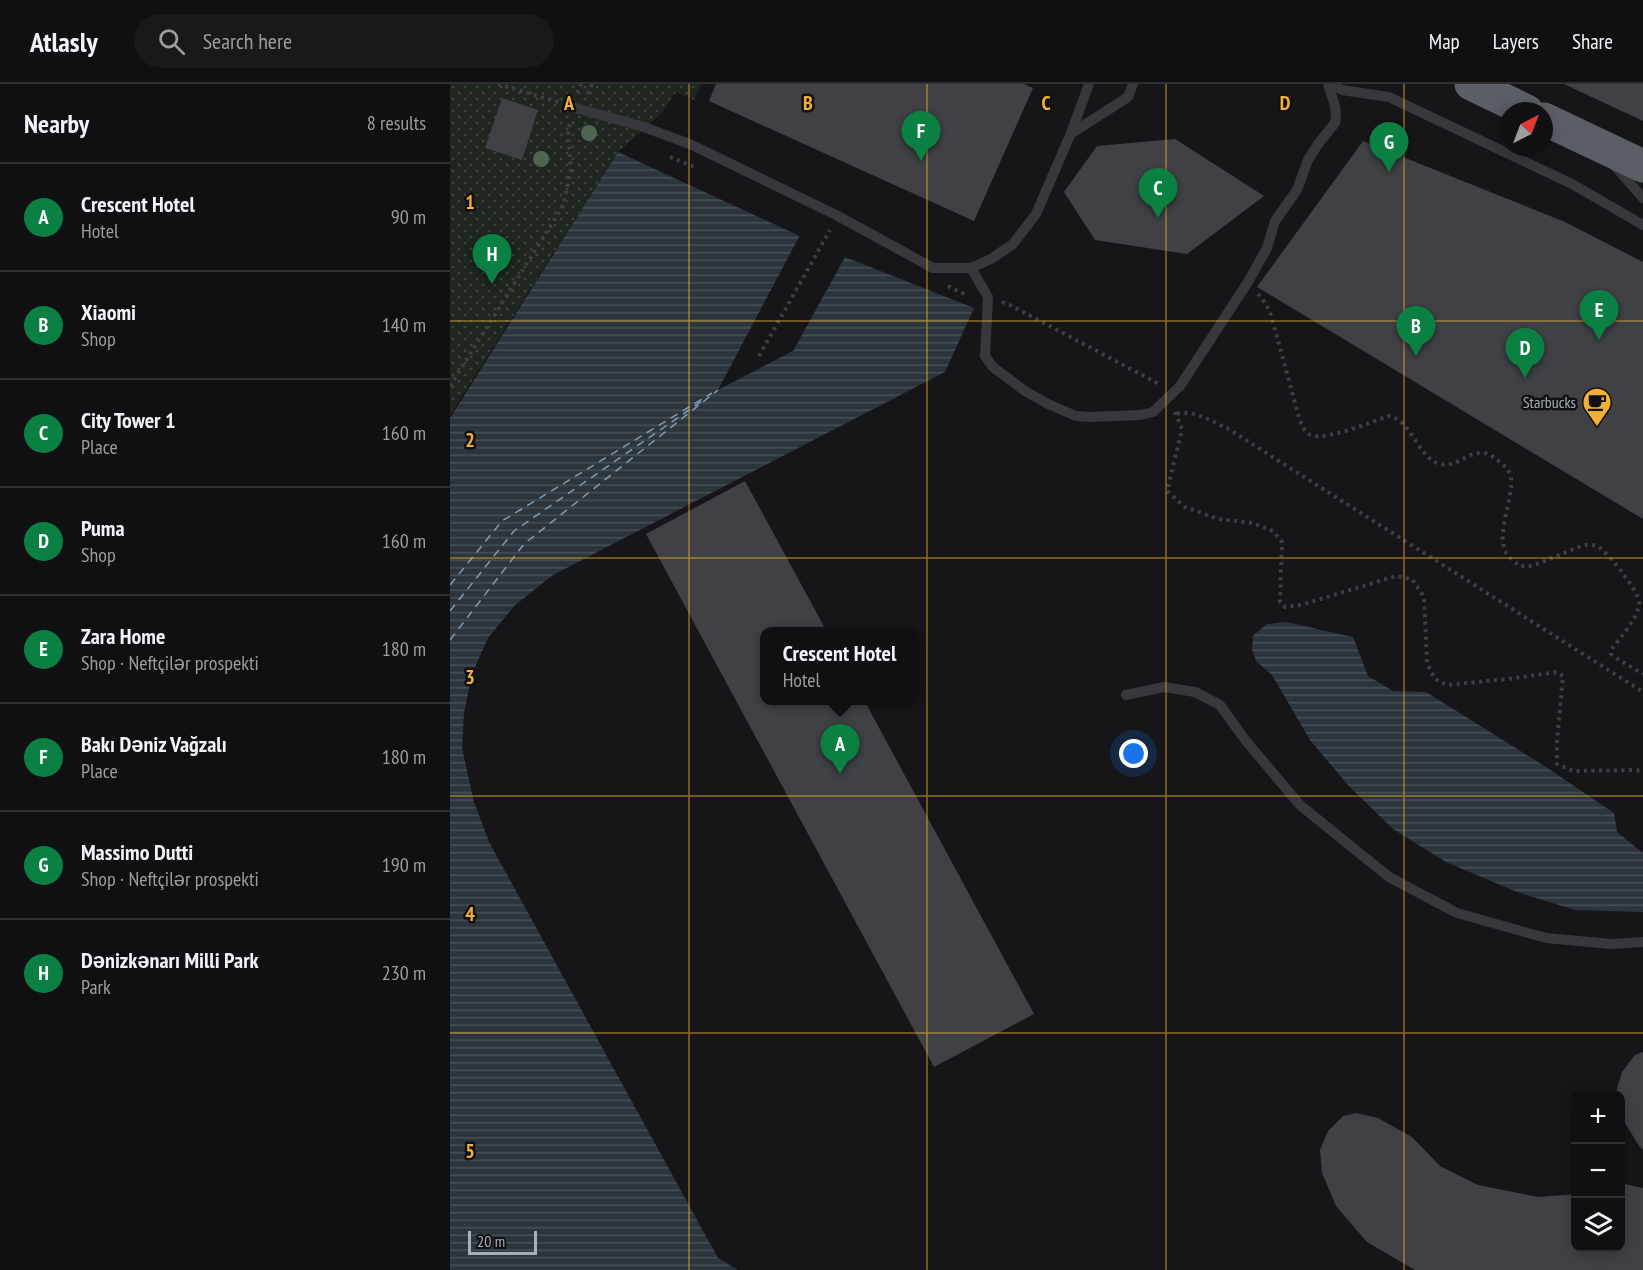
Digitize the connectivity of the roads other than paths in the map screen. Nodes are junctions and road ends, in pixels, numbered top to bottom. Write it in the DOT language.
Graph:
graph roads {
  1 [pos="1089,84"];
  2 [pos="1133,84"];
  3 [pos="1330,84"];
  4 [pos="1471,84"];
  5 [pos="1508,102"];
  6 [pos="572,107"];
  7 [pos="1553,123"];
  8 [pos="1071,133"];
  9 [pos="1594,143"];
  10 [pos="1643,166"];
  11 [pos="1643,198"];
  12 [pos="1643,225"];
  13 [pos="971,268"];
  14 [pos="1126,695"];
  15 [pos="1643,942"];
  1 -- 8 [label="lane"];
  2 -- 8 [label="lane"];
  3 -- 12 [label="lane"];
  3 -- 13 [label="lane"];
  4 -- 5 [label="highway"];
  6 -- 13 [label="lane"];
  7 -- 9 [label="highway"];
  8 -- 13 [label="lane"];
  9 -- 10 [label="highway"];
  9 -- 11 [label="lane"];
  14 -- 15 [label="lane"];
}
